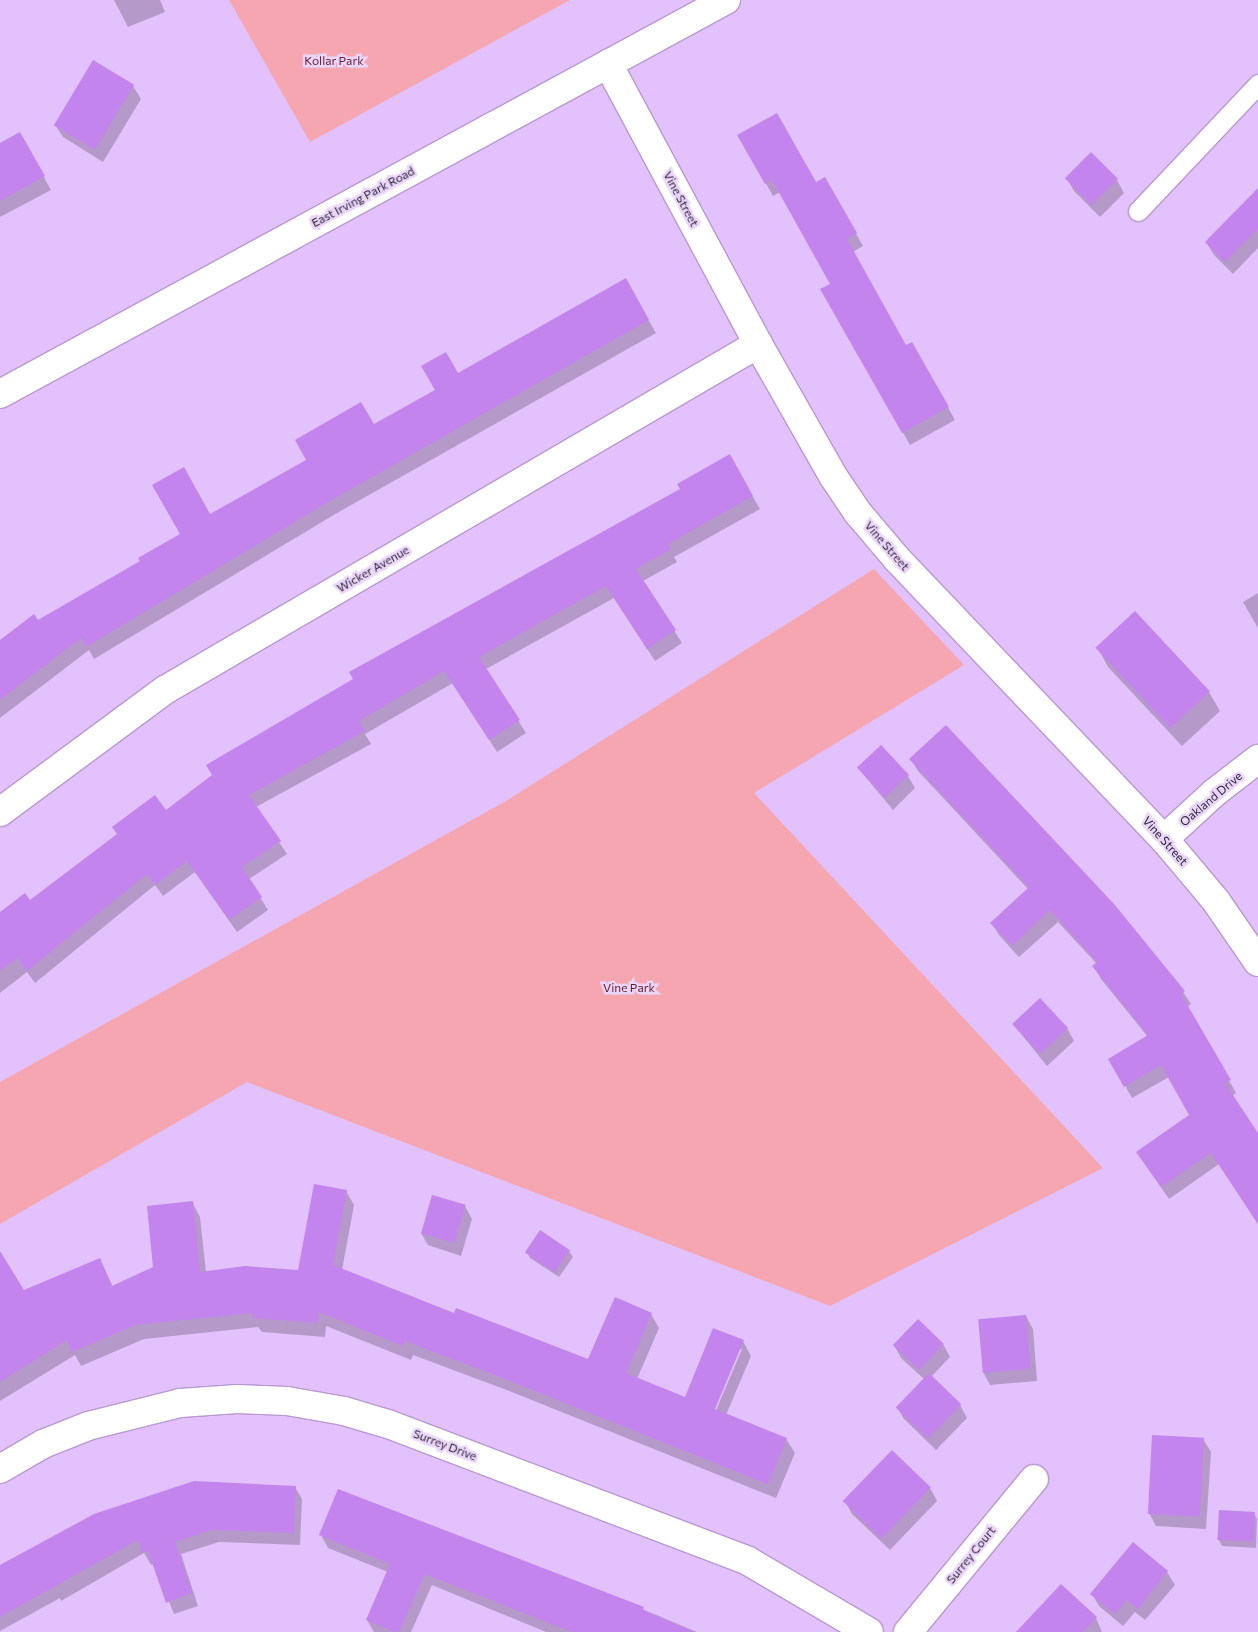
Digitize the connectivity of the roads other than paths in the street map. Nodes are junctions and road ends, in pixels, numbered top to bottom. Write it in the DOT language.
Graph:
graph roads {
  1 [pos="726,0"];
  2 [pos="608,64"];
  3 [pos="1258,84"];
  4 [pos="1138,211"];
  5 [pos="758,344"];
  6 [pos="0,394"];
  7 [pos="1258,759"];
  8 [pos="0,812"];
  9 [pos="1164,839"];
  10 [pos="1258,962"];
  11 [pos="0,1468"];
  12 [pos="1034,1479"];
  13 [pos="869,1632"];
  14 [pos="908,1632"];
  1 -- 2 [label="street, East Irving Park Road"];
  2 -- 5 [label="street, Vine Street"];
  2 -- 6 [label="street, East Irving Park Road"];
  3 -- 4 [label="lane"];
  5 -- 8 [label="street, Wicker Avenue"];
  5 -- 9 [label="street, Vine Street"];
  7 -- 9 [label="street, Oakland Drive"];
  9 -- 10 [label="street, Vine Street"];
  11 -- 13 [label="street, Surrey Drive"];
  12 -- 14 [label="street, Surrey Court"];
}
